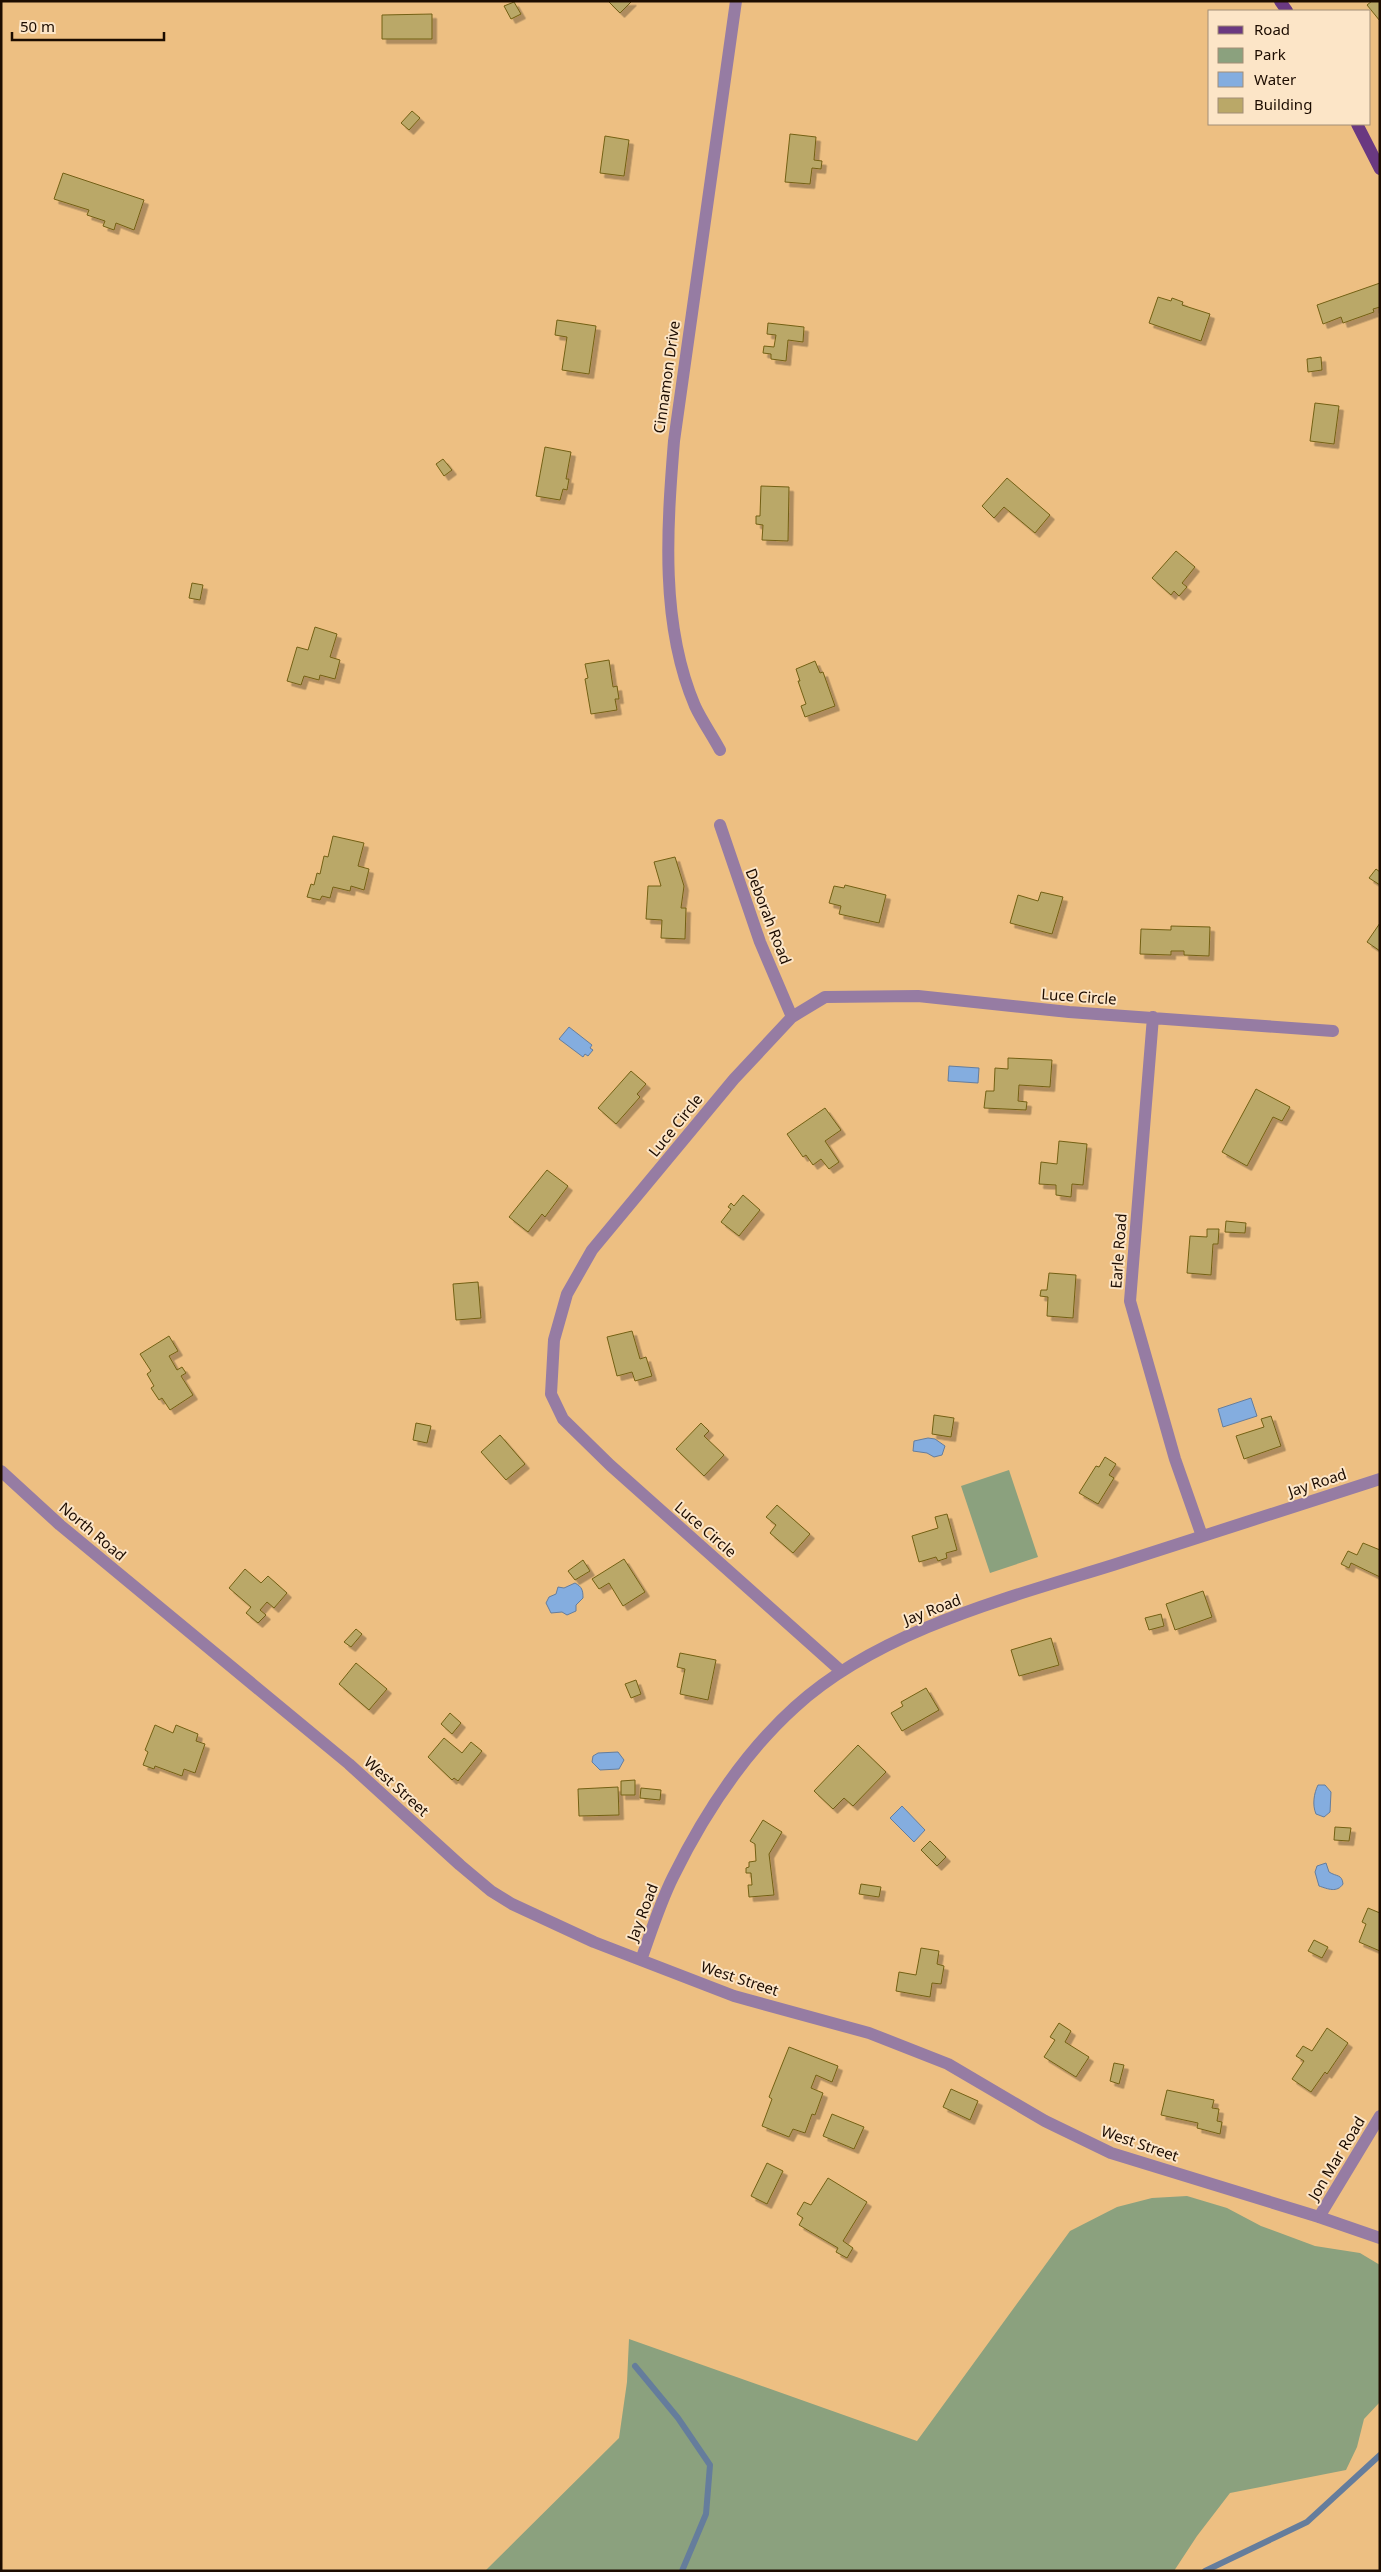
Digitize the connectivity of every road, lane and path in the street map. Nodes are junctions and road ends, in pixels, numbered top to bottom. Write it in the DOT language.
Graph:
graph roads {
  1 [pos="736,1"];
  2 [pos="1358,125"];
  3 [pos="1380,169"];
  4 [pos="720,750"];
  5 [pos="720,825"];
  6 [pos="1153,1017"];
  7 [pos="792,1018"];
  8 [pos="1333,1031"];
  9 [pos="1,1471"];
  10 [pos="1380,1479"];
  11 [pos="1202,1536"];
  12 [pos="166,1613"];
  13 [pos="842,1671"];
  14 [pos="641,1960"];
  15 [pos="1380,2116"];
  16 [pos="1319,2217"];
  17 [pos="1380,2238"];
  1 -- 4 [label="street, Cinnamon Drive"];
  2 -- 3 [label="main road"];
  5 -- 7 [label="street, Deborah Road"];
  6 -- 7 [label="street, Luce Circle"];
  6 -- 8 [label="street, Luce Circle"];
  6 -- 11 [label="street, Earle Road"];
  7 -- 13 [label="street, Luce Circle"];
  9 -- 12 [label="street, North Road"];
  10 -- 11 [label="street, Jay Road"];
  11 -- 13 [label="street, Jay Road"];
  12 -- 14 [label="street, West Street"];
  13 -- 14 [label="street, Jay Road"];
  14 -- 16 [label="street, West Street"];
  15 -- 16 [label="street, Jon Mar Road"];
  16 -- 17 [label="street, West Street"];
}
